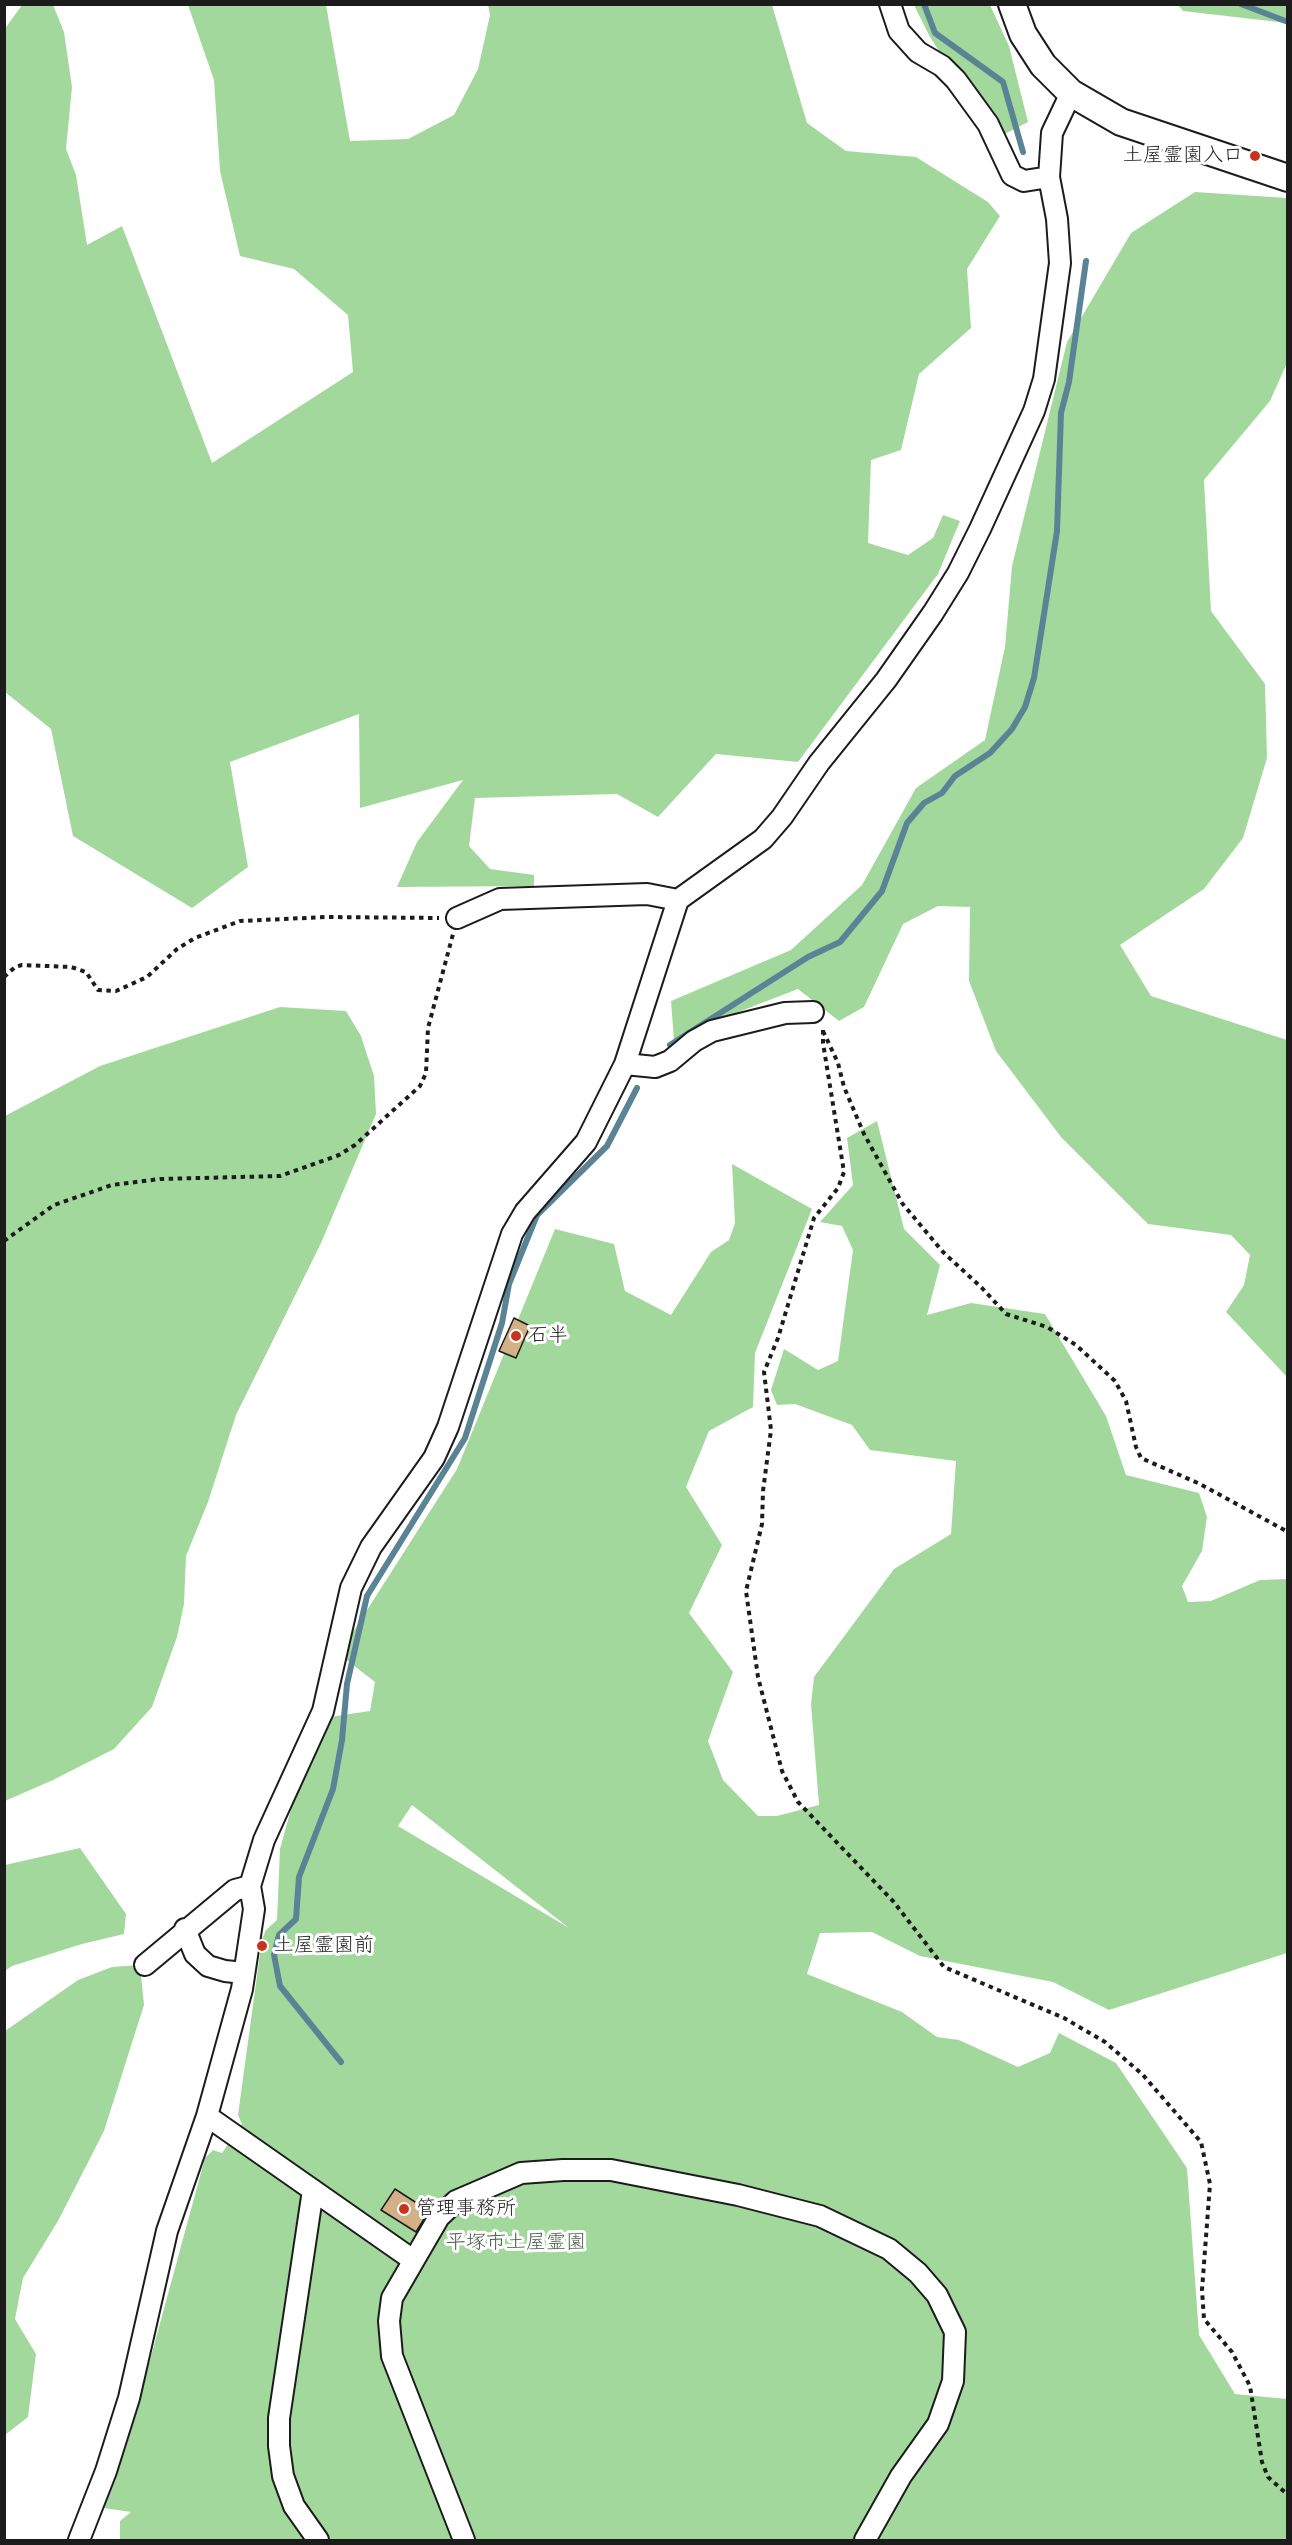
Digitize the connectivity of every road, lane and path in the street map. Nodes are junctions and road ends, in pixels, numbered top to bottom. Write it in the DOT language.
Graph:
graph roads {
  1 [pos="890,4"];
  2 [pos="1012,4"];
  3 [pos="1071,93"];
  4 [pos="1049,177"];
  5 [pos="1287,178"];
  6 [pos="678,900"];
  7 [pos="457,918"];
  8 [pos="4,977"];
  9 [pos="813,1012"];
  10 [pos="823,1030"];
  11 [pos="625,1064"];
  12 [pos="4,1241"];
  13 [pos="1287,1532"];
  14 [pos="250,1886"];
  15 [pos="185,1929"];
  16 [pos="145,1965"];
  17 [pos="244,1973"];
  18 [pos="207,2116"];
  19 [pos="313,2190"];
  20 [pos="413,2260"];
  21 [pos="1287,2495"];
  22 [pos="79,2541"];
  23 [pos="318,2541"];
  24 [pos="464,2541"];
  25 [pos="865,2541"];
  1 -- 4 [label="street"];
  2 -- 3 [label="main road"];
  3 -- 4 [label="street"];
  3 -- 5 [label="main road"];
  4 -- 6 [label="street"];
  6 -- 7 [label="street"];
  6 -- 11 [label="street"];
  7 -- 8 [label="path"];
  7 -- 12 [label="path"];
  9 -- 10 [label="path"];
  9 -- 11 [label="street"];
  10 -- 13 [label="path"];
  10 -- 21 [label="path"];
  11 -- 14 [label="street"];
  14 -- 15 [label="street"];
  14 -- 17 [label="street"];
  15 -- 16 [label="street"];
  15 -- 17 [label="street"];
  17 -- 18 [label="street"];
  18 -- 19 [label="street"];
  18 -- 22 [label="street"];
  19 -- 20 [label="street"];
  19 -- 23 [label="street"];
  20 -- 24 [label="street"];
  20 -- 25 [label="street"];
}
